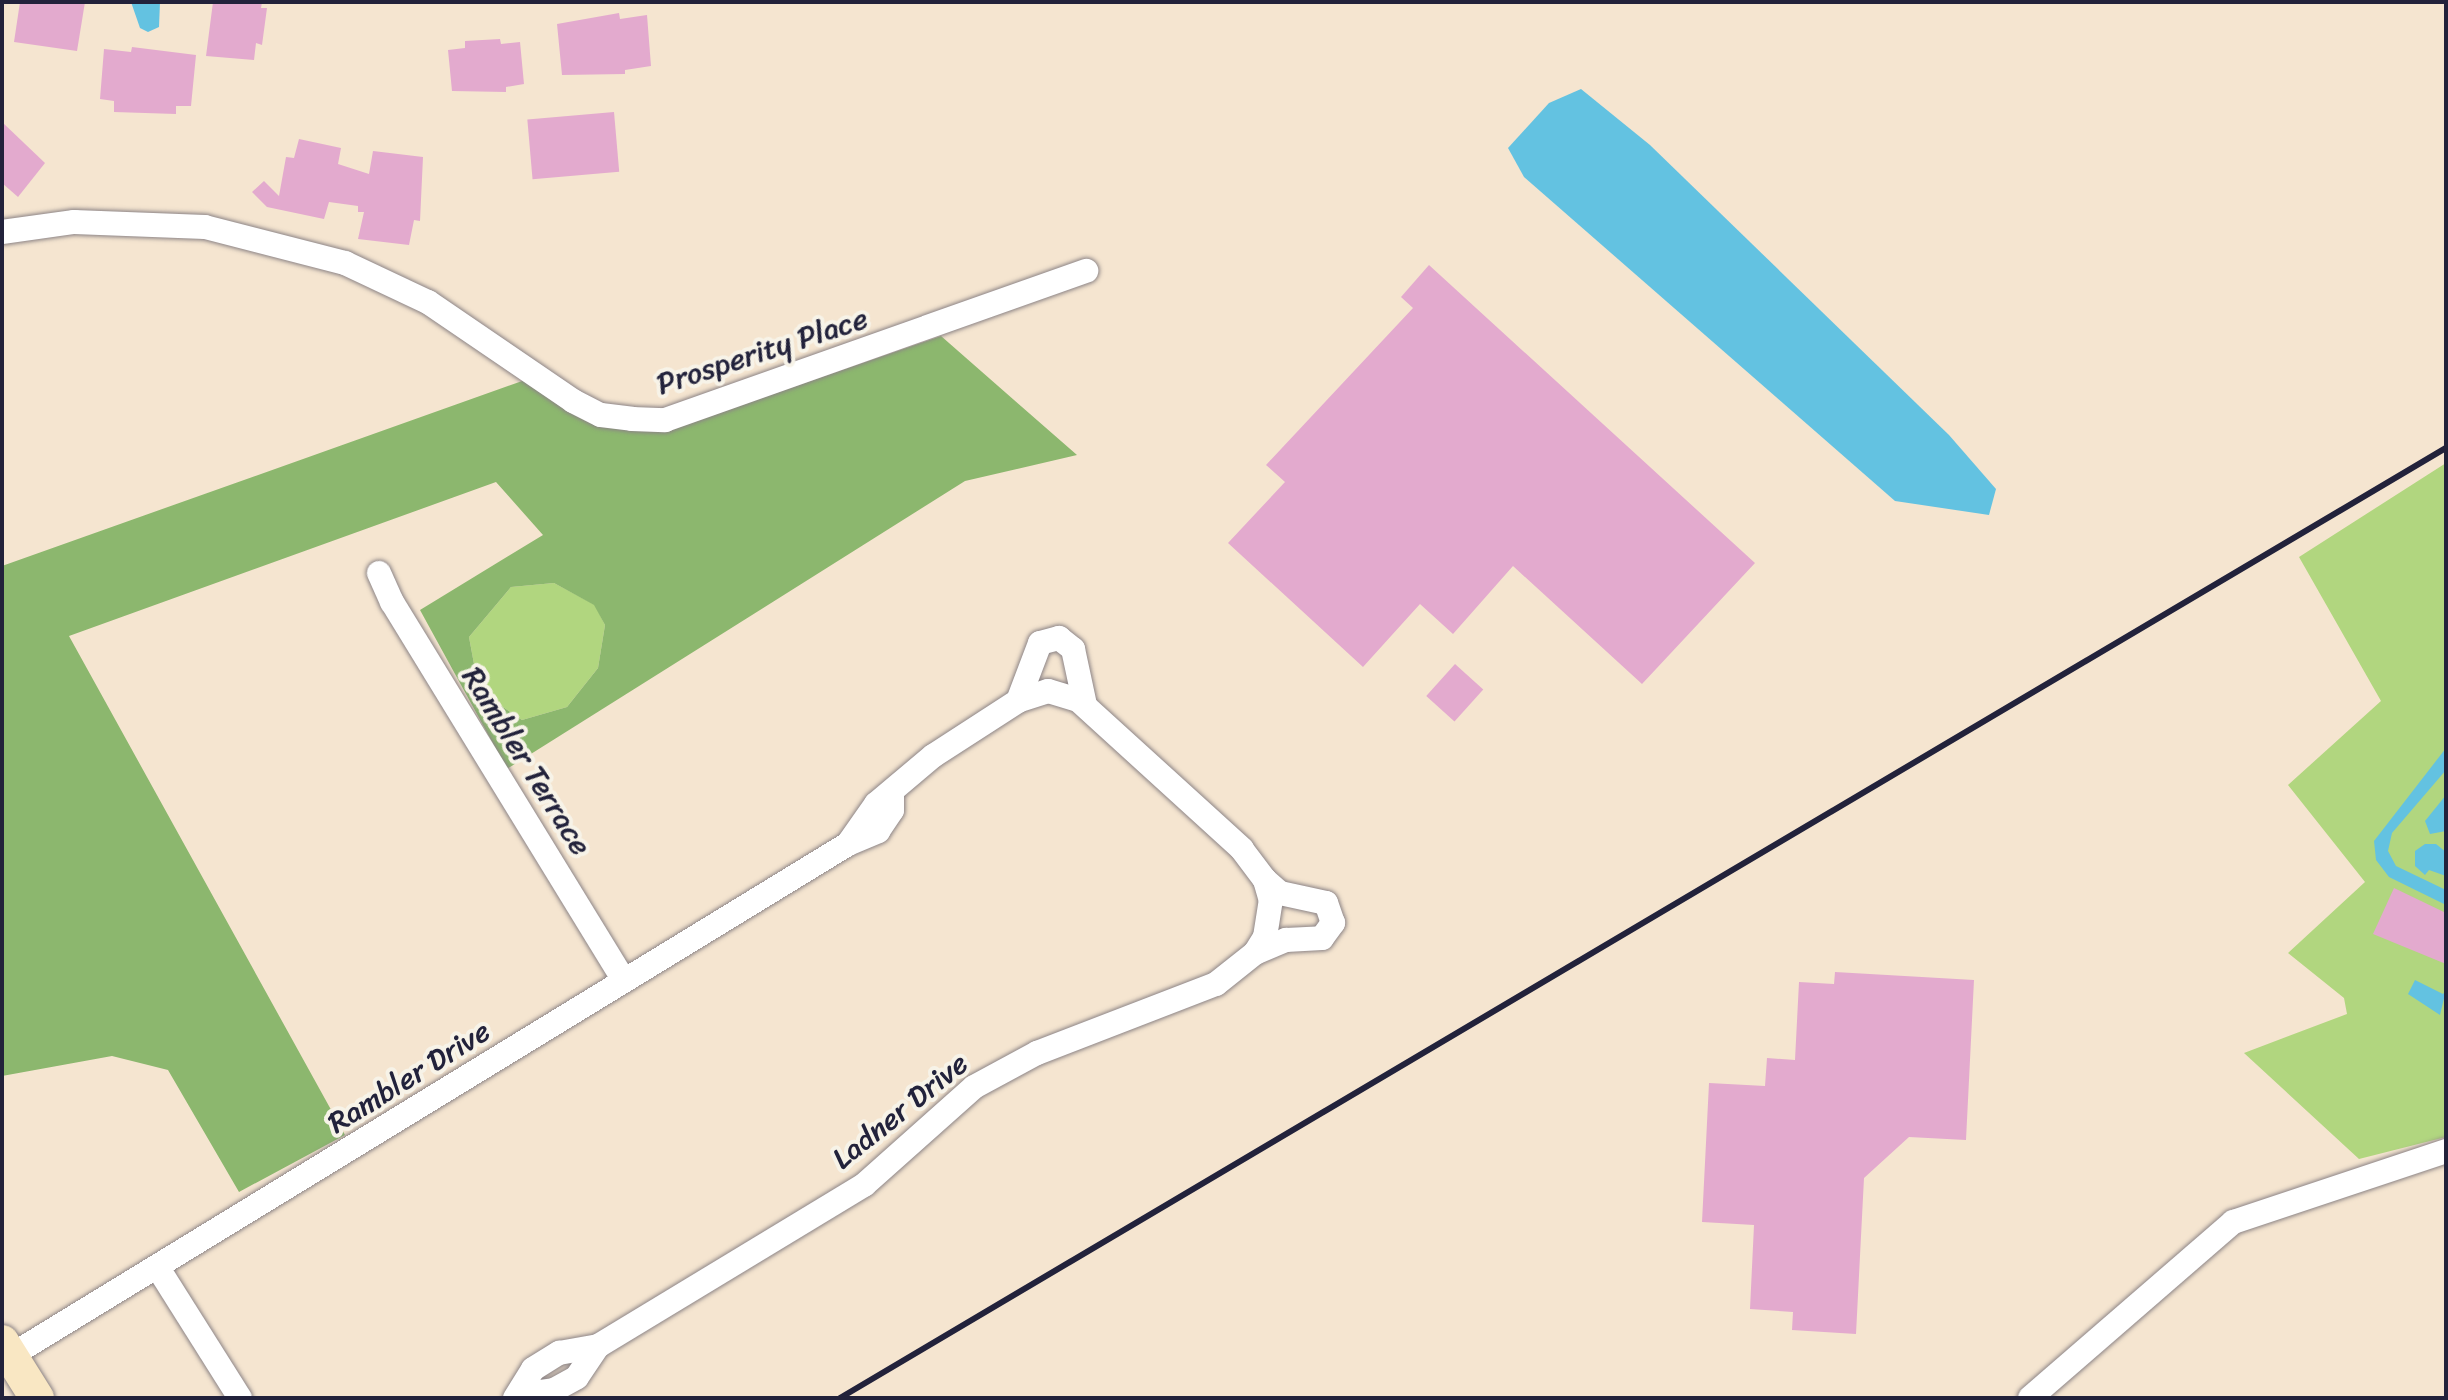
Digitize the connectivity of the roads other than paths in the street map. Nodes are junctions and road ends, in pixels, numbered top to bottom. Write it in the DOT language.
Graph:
graph roads {
  1 [pos="2,232"];
  2 [pos="1086,271"];
  3 [pos="379,573"];
  4 [pos="1018,701"];
  5 [pos="1085,705"];
  6 [pos="1265,880"];
  7 [pos="1255,953"];
  8 [pos="624,981"];
  9 [pos="2446,1151"];
  10 [pos="158,1268"];
  11 [pos="5,1353"];
  12 [pos="517,1396"];
  13 [pos="37,1398"];
  14 [pos="240,1398"];
  15 [pos="2030,1398"];
  1 -- 2 [label="street, Prosperity Place"];
  3 -- 8 [label="street, Rambler Terrace"];
  4 -- 5 [label="street, Rambler Drive"];
  4 -- 5 [label="street"];
  4 -- 8 [label="street, Rambler Drive"];
  5 -- 6 [label="street, Ladner Drive"];
  6 -- 7 [label="street, Ladner Drive"];
  6 -- 7 [label="street, Ladner Drive"];
  7 -- 12 [label="street, Ladner Drive"];
  8 -- 10 [label="street, Rambler Drive"];
  9 -- 15 [label="street"];
  10 -- 11 [label="street, Rambler Drive"];
  10 -- 14 [label="street"];
  11 -- 13 [label="street"];
}
